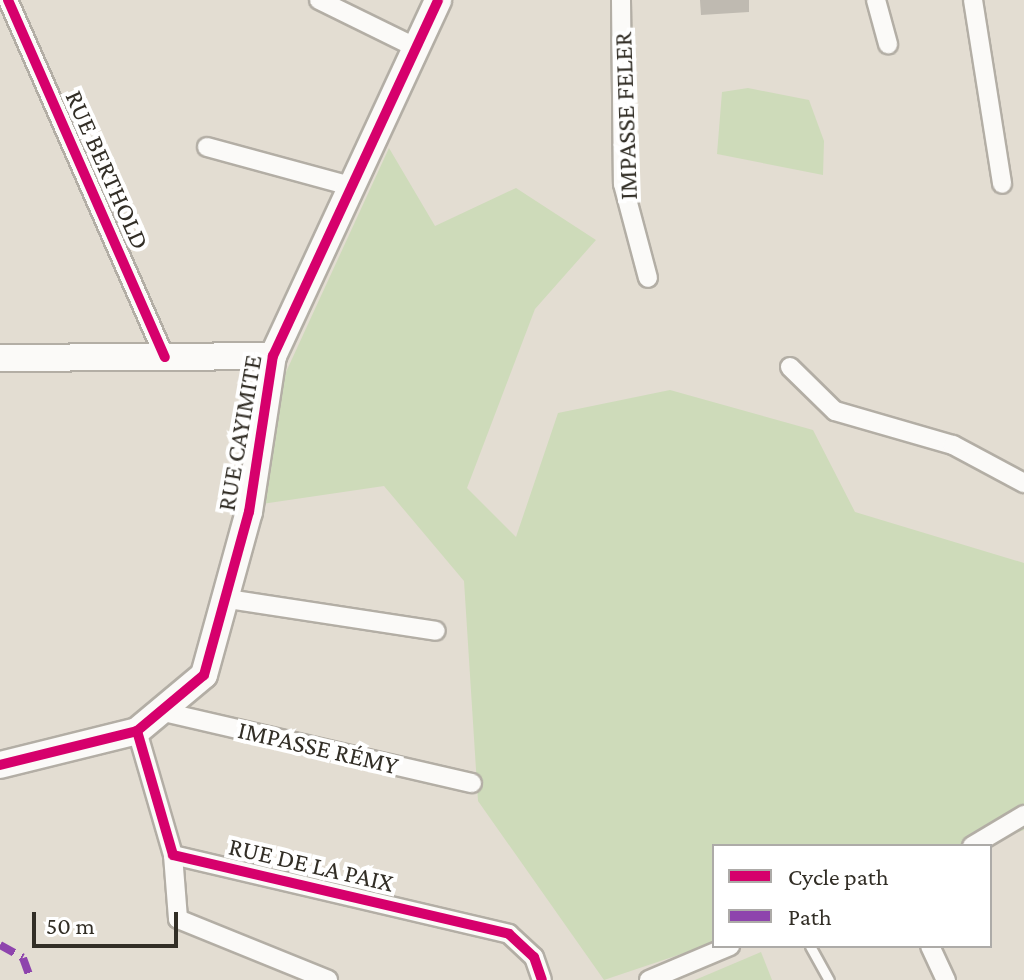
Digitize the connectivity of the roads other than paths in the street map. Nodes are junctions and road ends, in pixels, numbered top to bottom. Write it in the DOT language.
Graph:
graph roads {
  1 [pos="8,0"];
  2 [pos="319,0"];
  3 [pos="438,0"];
  4 [pos="621,0"];
  5 [pos="876,0"];
  6 [pos="973,0"];
  7 [pos="888,44"];
  8 [pos="411,45"];
  9 [pos="207,147"];
  10 [pos="1002,184"];
  11 [pos="354,187"];
  12 [pos="648,278"];
  13 [pos="273,356"];
  14 [pos="165,357"];
  15 [pos="0,358"];
  16 [pos="790,367"];
  17 [pos="1024,483"];
  18 [pos="228,599"];
  19 [pos="436,631"];
  20 [pos="164,712"];
  21 [pos="137,731"];
  22 [pos="0,765"];
  23 [pos="472,783"];
  24 [pos="1024,815"];
  25 [pos="975,844"];
  26 [pos="173,855"];
  27 [pos="725,948"];
  28 [pos="811,948"];
  29 [pos="931,948"];
  30 [pos="328,980"];
  31 [pos="542,980"];
  32 [pos="649,980"];
  33 [pos="829,980"];
  34 [pos="946,980"];
  1 -- 14 [label="street, RUE BERTHOLD"];
  2 -- 8 [label="street"];
  3 -- 8 [label="street, RUE CAYIMITE"];
  4 -- 12 [label="street, IMPASSE FELER"];
  5 -- 7 [label="street"];
  6 -- 10 [label="street"];
  8 -- 11 [label="street, RUE CAYIMITE"];
  9 -- 11 [label="street"];
  11 -- 13 [label="street, RUE CAYIMITE"];
  13 -- 14 [label="street"];
  13 -- 18 [label="street, RUE CAYIMITE"];
  14 -- 15 [label="street"];
  16 -- 17 [label="street"];
  18 -- 19 [label="street"];
  18 -- 20 [label="street, RUE CAYIMITE"];
  20 -- 21 [label="street, RUE CAYIMITE"];
  20 -- 23 [label="street, IMPASSE RÉMY"];
  21 -- 22 [label="street, RUE CAYIMITE"];
  21 -- 26 [label="street"];
  24 -- 25 [label="street"];
  26 -- 30 [label="street"];
  26 -- 31 [label="street, RUE DE LA PAIX"];
  27 -- 32 [label="street"];
  28 -- 33 [label="lane"];
  29 -- 34 [label="street"];
}
